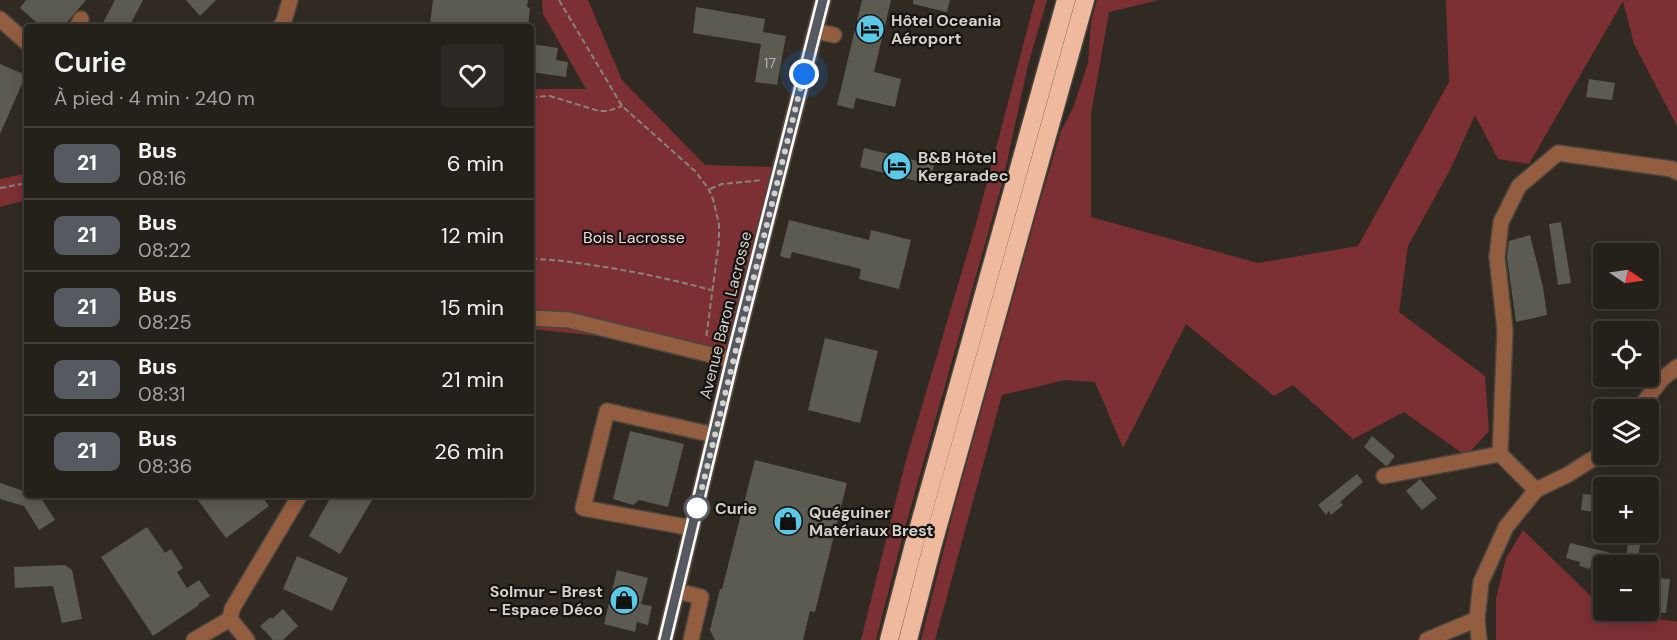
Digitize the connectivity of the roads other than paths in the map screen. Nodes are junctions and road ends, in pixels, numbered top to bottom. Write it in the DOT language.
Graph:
graph roads {
  1 [pos="290,0"];
  2 [pos="823,0"];
  3 [pos="1066,0"];
  4 [pos="1085,0"];
  5 [pos="0,19"];
  6 [pos="282,24"];
  7 [pos="815,31"];
  8 [pos="834,35"];
  9 [pos="24,40"];
  10 [pos="1677,172"];
  11 [pos="534,318"];
  12 [pos="732,360"];
  13 [pos="1677,367"];
  14 [pos="1647,399"];
  15 [pos="714,435"];
  16 [pos="1500,454"];
  17 [pos="1593,459"];
  18 [pos="1384,476"];
  19 [pos="1536,490"];
  20 [pos="294,498"];
  21 [pos="692,528"];
  22 [pos="677,591"];
  23 [pos="230,619"];
  24 [pos="1477,619"];
  25 [pos="194,640"];
  26 [pos="248,640"];
  27 [pos="665,640"];
  28 [pos="691,640"];
  29 [pos="889,640"];
  30 [pos="908,640"];
  31 [pos="1427,640"];
  32 [pos="1479,640"];
  1 -- 6 [label="street"];
  2 -- 7 [label="street, Avenue Baron Lacrosse"];
  3 -- 29 [label="highway"];
  4 -- 30 [label="highway"];
  5 -- 9 [label="street"];
  7 -- 8 [label="street"];
  7 -- 12 [label="street, Avenue Baron Lacrosse"];
  10 -- 16 [label="street"];
  11 -- 12 [label="street"];
  12 -- 15 [label="street, Avenue Baron Lacrosse"];
  13 -- 14 [label="street"];
  15 -- 21 [label="street, Avenue Baron Lacrosse"];
  15 -- 21 [label="street"];
  16 -- 18 [label="street"];
  16 -- 19 [label="street"];
  17 -- 19 [label="street"];
  19 -- 24 [label="street"];
  20 -- 23 [label="street"];
  21 -- 22 [label="street, Avenue Baron Lacrosse"];
  22 -- 27 [label="street, Avenue Baron Lacrosse"];
  22 -- 28 [label="street"];
  23 -- 25 [label="street"];
  23 -- 26 [label="street"];
  24 -- 31 [label="street"];
  24 -- 32 [label="street"];
}
